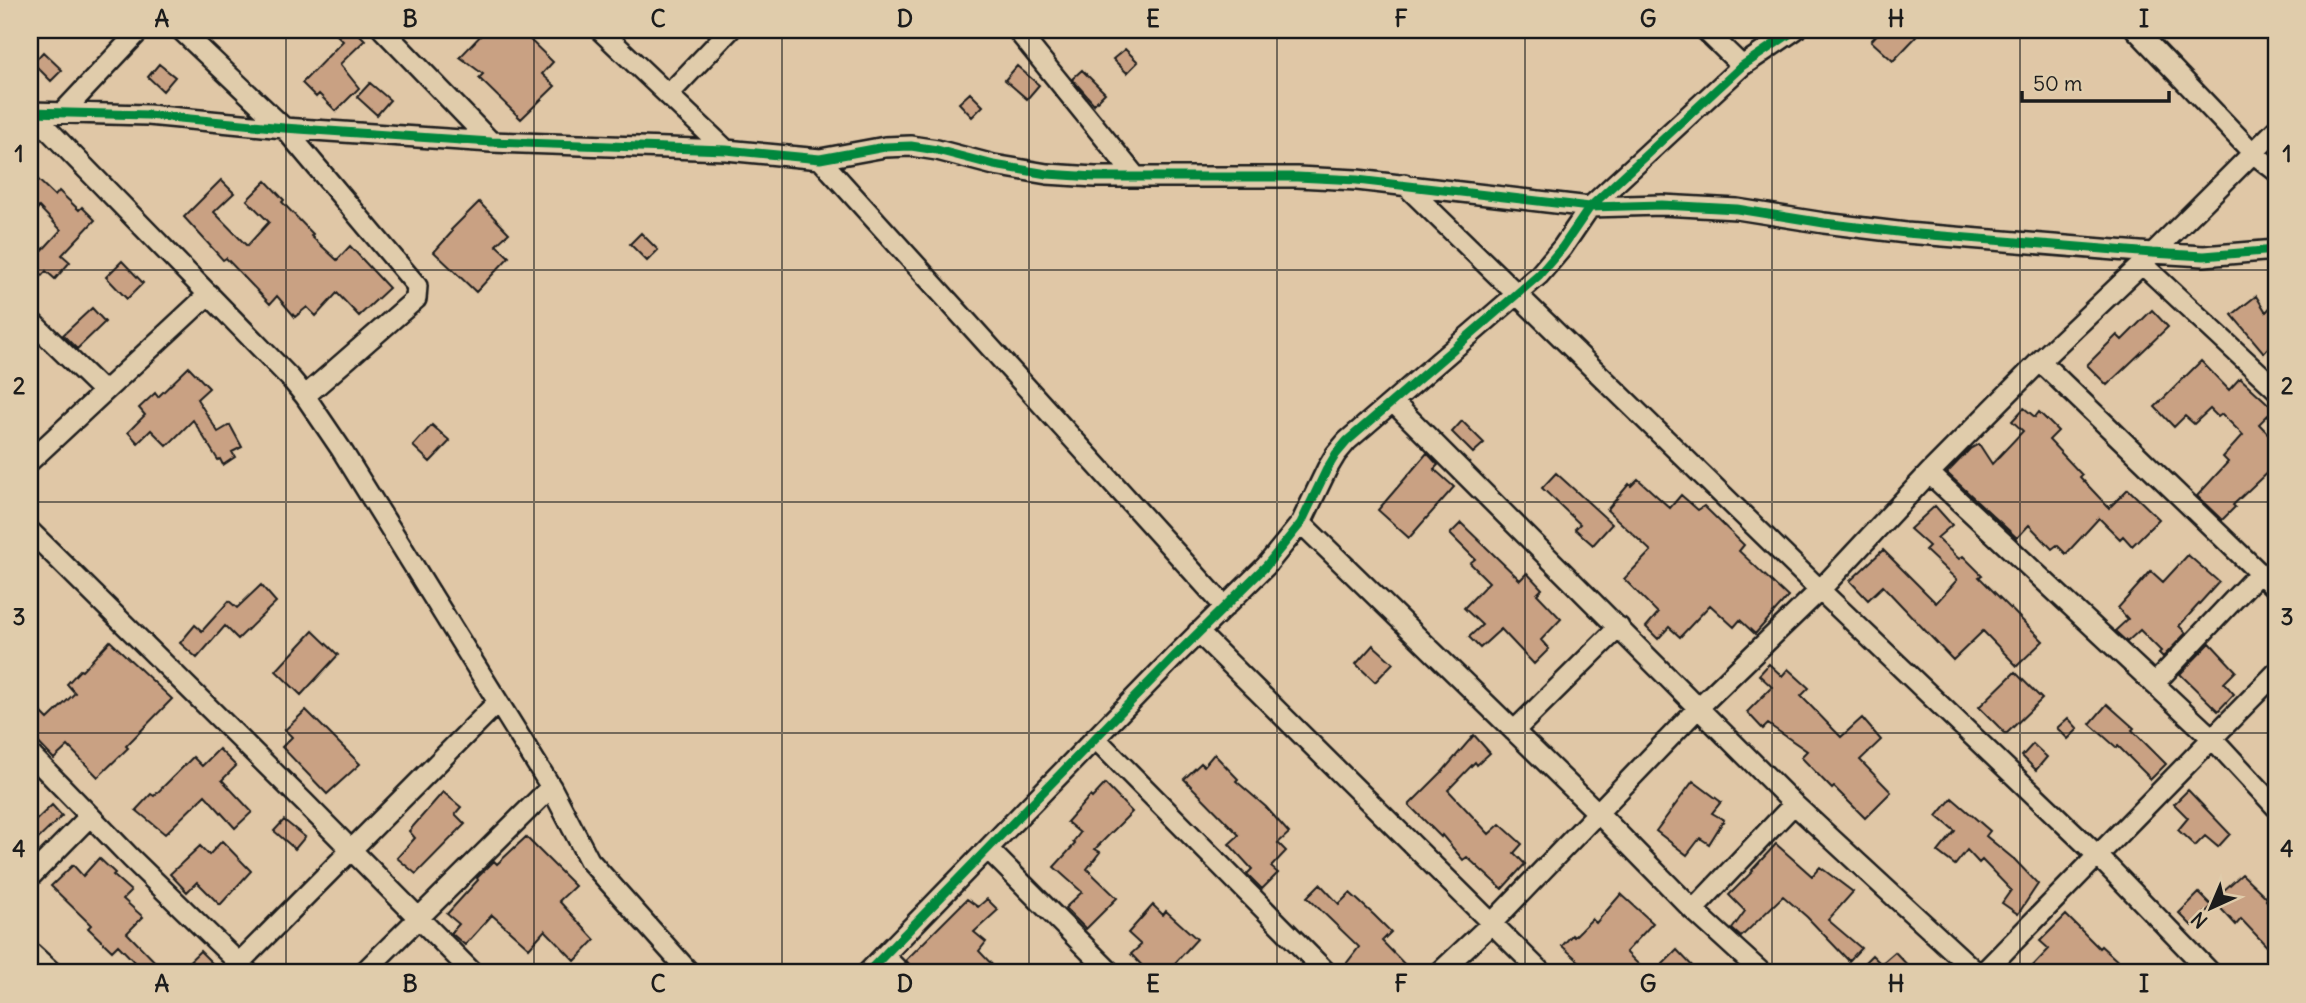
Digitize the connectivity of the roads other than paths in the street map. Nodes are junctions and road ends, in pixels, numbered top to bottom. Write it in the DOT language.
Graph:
graph roads {
  1 [pos="141,30"];
  2 [pos="181,30"];
  3 [pos="383,30"];
  4 [pos="600,30"];
  5 [pos="730,30"];
  6 [pos="1017,30"];
  7 [pos="1704,30"];
  8 [pos="1794,30"];
  9 [pos="2136,30"];
  10 [pos="1742,66"];
  11 [pos="668,95"];
  12 [pos="30,112"];
  13 [pos="64,112"];
  14 [pos="284,128"];
  15 [pos="2276,130"];
  16 [pos="491,142"];
  17 [pos="726,150"];
  18 [pos="2253,153"];
  19 [pos="820,159"];
  20 [pos="2276,171"];
  21 [pos="1136,177"];
  22 [pos="1404,184"];
  23 [pos="1590,207"];
  24 [pos="2276,250"];
  25 [pos="2147,258"];
  26 [pos="1517,292"];
  27 [pos="209,294"];
  28 [pos="30,320"];
  29 [pos="2040,361"];
  30 [pos="2276,389"];
  31 [pos="104,392"];
  32 [pos="305,396"];
  33 [pos="1393,402"];
  34 [pos="30,461"];
  35 [pos="1929,473"];
  36 [pos="1301,523"];
  37 [pos="30,531"];
  38 [pos="2259,573"];
  39 [pos="2276,589"];
  40 [pos="1820,590"];
  41 [pos="1225,607"];
  42 [pos="1619,627"];
  43 [pos="1198,632"];
  44 [pos="2276,673"];
  45 [pos="2154,684"];
  46 [pos="498,702"];
  47 [pos="1699,707"];
  48 [pos="1514,731"];
  49 [pos="1094,738"];
  50 [pos="2212,738"];
  51 [pos="30,754"];
  52 [pos="551,787"];
  53 [pos="1794,804"];
  54 [pos="2276,807"];
  55 [pos="1597,812"];
  56 [pos="90,816"];
  57 [pos="351,849"];
  58 [pos="988,849"];
  59 [pos="2097,855"];
  60 [pos="30,877"];
  61 [pos="1693,910"];
  62 [pos="420,919"];
  63 [pos="1492,924"];
  64 [pos="30,952"];
  65 [pos="884,956"];
  66 [pos="239,970"];
  67 [pos="53,973"];
  68 [pos="363,973"];
  69 [pos="473,973"];
  70 [pos="690,973"];
  71 [pos="867,973"];
  72 [pos="901,973"];
  73 [pos="1111,973"];
  74 [pos="1327,973"];
  75 [pos="1439,973"];
  76 [pos="1542,973"];
  77 [pos="1762,973"];
  78 [pos="1978,973"];
  79 [pos="1983,973"];
  80 [pos="2211,973"];
  1 -- 13 [label="street"];
  2 -- 14 [label="street"];
  3 -- 16 [label="street"];
  4 -- 11 [label="street"];
  5 -- 11 [label="street"];
  6 -- 21 [label="street"];
  7 -- 10 [label="street"];
  8 -- 10 [label="street"];
  9 -- 18 [label="street"];
  10 -- 23 [label="street"];
  11 -- 17 [label="street"];
  12 -- 13 [label="street"];
  12 -- 27 [label="street"];
  13 -- 14 [label="street"];
  14 -- 16 [label="street"];
  14 -- 32 [label="street"];
  15 -- 18 [label="street"];
  16 -- 17 [label="street"];
  17 -- 19 [label="street"];
  18 -- 20 [label="street"];
  18 -- 25 [label="street"];
  19 -- 21 [label="street"];
  19 -- 41 [label="street"];
  21 -- 22 [label="street"];
  22 -- 23 [label="street"];
  22 -- 26 [label="street"];
  23 -- 25 [label="street"];
  23 -- 26 [label="street"];
  24 -- 25 [label="street"];
  25 -- 29 [label="street"];
  25 -- 30 [label="street"];
  26 -- 33 [label="street"];
  26 -- 40 [label="street"];
  27 -- 31 [label="street"];
  27 -- 32 [label="street"];
  28 -- 31 [label="street"];
  29 -- 35 [label="street"];
  29 -- 38 [label="street"];
  31 -- 34 [label="street"];
  32 -- 46 [label="street"];
  33 -- 36 [label="street"];
  33 -- 42 [label="street"];
  35 -- 40 [label="street"];
  35 -- 45 [label="street"];
  36 -- 41 [label="street"];
  36 -- 48 [label="street"];
  37 -- 57 [label="street"];
  38 -- 39 [label="street"];
  38 -- 45 [label="street"];
  40 -- 47 [label="street"];
  40 -- 59 [label="street"];
  41 -- 43 [label="street"];
  42 -- 47 [label="street"];
  42 -- 48 [label="street"];
  43 -- 49 [label="street"];
  43 -- 63 [label="street"];
  44 -- 50 [label="street"];
  45 -- 50 [label="street"];
  46 -- 52 [label="street"];
  46 -- 57 [label="street"];
  47 -- 53 [label="street"];
  47 -- 55 [label="street"];
  48 -- 55 [label="street"];
  49 -- 58 [label="street"];
  49 -- 74 [label="street"];
  50 -- 54 [label="street"];
  50 -- 59 [label="street"];
  51 -- 56 [label="street"];
  52 -- 62 [label="street"];
  52 -- 70 [label="street"];
  53 -- 61 [label="street"];
  53 -- 78 [label="street"];
  55 -- 61 [label="street"];
  55 -- 63 [label="street"];
  56 -- 60 [label="street"];
  56 -- 66 [label="street"];
  57 -- 62 [label="street"];
  57 -- 66 [label="street"];
  58 -- 65 [label="street"];
  58 -- 73 [label="street"];
  59 -- 79 [label="street"];
  59 -- 80 [label="street"];
  61 -- 77 [label="street"];
  62 -- 68 [label="street"];
  62 -- 69 [label="street"];
  63 -- 75 [label="street"];
  63 -- 76 [label="street"];
  64 -- 67 [label="street"];
  65 -- 71 [label="street"];
  65 -- 72 [label="street"];
}
